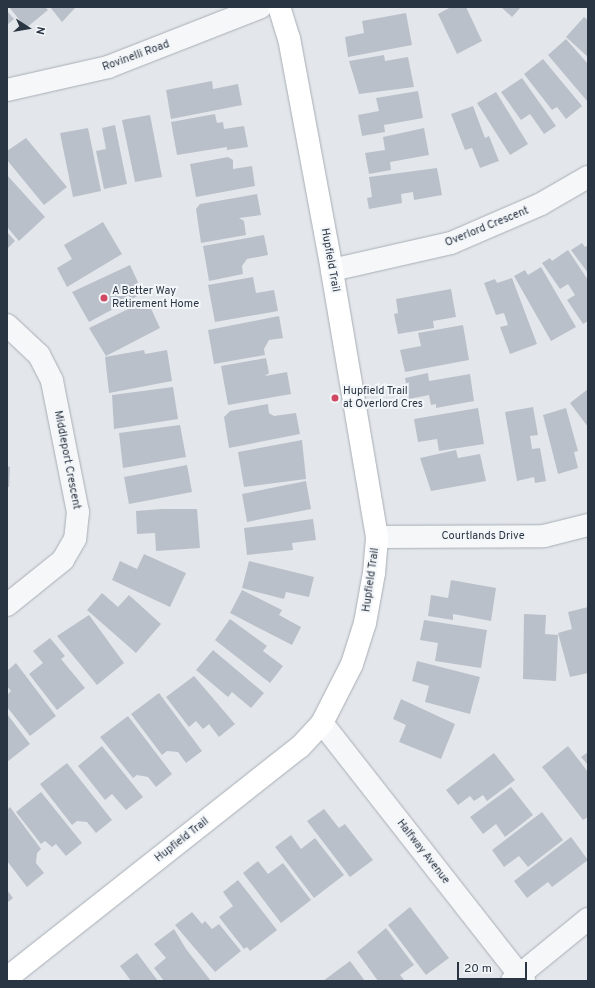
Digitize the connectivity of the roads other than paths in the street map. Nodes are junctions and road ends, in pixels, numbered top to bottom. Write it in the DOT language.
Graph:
graph roads {
  1 [pos="261,7"];
  2 [pos="279,7"];
  3 [pos="7,90"];
  4 [pos="588,177"];
  5 [pos="332,270"];
  6 [pos="7,325"];
  7 [pos="588,526"];
  8 [pos="377,537"];
  9 [pos="7,605"];
  10 [pos="322,723"];
  11 [pos="588,920"];
  12 [pos="7,978"];
  13 [pos="519,979"];
  1 -- 3 [label="street, Rovinelli Road"];
  2 -- 5 [label="street, Hupfield Trail"];
  4 -- 5 [label="street, Overlord Crescent"];
  5 -- 8 [label="street, Hupfield Trail"];
  6 -- 9 [label="street, Middleport Crescent"];
  7 -- 8 [label="street, Courtlands Drive"];
  8 -- 10 [label="street, Hupfield Trail"];
  10 -- 12 [label="street, Hupfield Trail"];
  10 -- 13 [label="street, Halfway Avenue"];
  11 -- 13 [label="street"];
}
